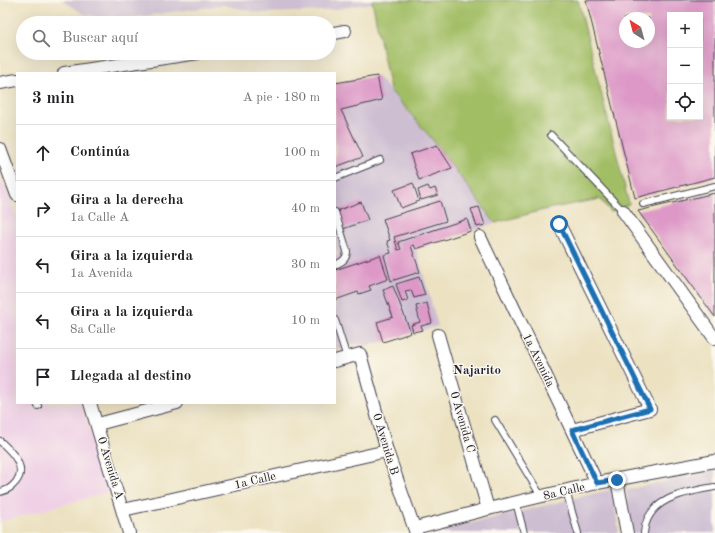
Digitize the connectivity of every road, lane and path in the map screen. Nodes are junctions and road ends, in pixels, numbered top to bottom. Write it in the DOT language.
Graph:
graph roads {
  1 [pos="344,31"];
  2 [pos="336,33"];
  3 [pos="151,60"];
  4 [pos="71,72"];
  5 [pos="16,80"];
  6 [pos="0,82"];
  7 [pos="550,135"];
  8 [pos="0,149"];
  9 [pos="380,160"];
  10 [pos="336,178"];
  11 [pos="15,183"];
  12 [pos="715,186"];
  13 [pos="643,204"];
  14 [pos="623,211"];
  15 [pos="336,215"];
  16 [pos="559,224"];
  17 [pos="480,237"];
  18 [pos="336,264"];
  19 [pos="336,326"];
  20 [pos="438,335"];
  21 [pos="715,339"];
  22 [pos="341,359"];
  23 [pos="90,404"];
  24 [pos="173,404"];
  25 [pos="495,420"];
  26 [pos="98,424"];
  27 [pos="572,430"];
  28 [pos="0,441"];
  29 [pos="387,451"];
  30 [pos="715,461"];
  31 [pos="617,480"];
  32 [pos="597,483"];
  33 [pos="715,487"];
  34 [pos="566,491"];
  35 [pos="0,492"];
  36 [pos="541,496"];
  37 [pos="516,502"];
  38 [pos="488,509"];
  39 [pos="123,510"];
  40 [pos="416,530"];
  41 [pos="129,533"];
  42 [pos="524,533"];
  43 [pos="578,533"];
  44 [pos="627,533"];
  45 [pos="644,533"];
  1 -- 2 [label="street"];
  3 -- 4 [label="street"];
  5 -- 6 [label="street"];
  7 -- 14 [label="lane"];
  8 -- 11 [label="street"];
  9 -- 10 [label="lane"];
  12 -- 13 [label="lane"];
  14 -- 21 [label="street"];
  15 -- 18 [label="lane"];
  16 -- 27 [label="street"];
  17 -- 27 [label="street, 1a Avenida"];
  19 -- 22 [label="lane"];
  20 -- 38 [label="street, 0 Avenida C"];
  22 -- 29 [label="street, 0 Avenida B"];
  23 -- 26 [label="street, 0 Avenida A"];
  24 -- 26 [label="street"];
  25 -- 36 [label="lane"];
  26 -- 39 [label="street, 0 Avenida A"];
  27 -- 32 [label="street, 1a Avenida"];
  28 -- 35 [label="lane"];
  29 -- 39 [label="street, 1a Calle"];
  29 -- 40 [label="street, 0 Avenida B"];
  30 -- 31 [label="street, 8a Calle"];
  31 -- 32 [label="street, 8a Calle"];
  31 -- 44 [label="street"];
  32 -- 34 [label="street, 8a Calle"];
  33 -- 45 [label="lane"];
  34 -- 36 [label="street, 8a Calle"];
  34 -- 43 [label="lane"];
  36 -- 37 [label="street, 8a Calle"];
  37 -- 38 [label="street, 8a Calle"];
  37 -- 42 [label="lane"];
  38 -- 40 [label="street, 8a Calle"];
  39 -- 41 [label="street, 0 Avenida A"];
}
